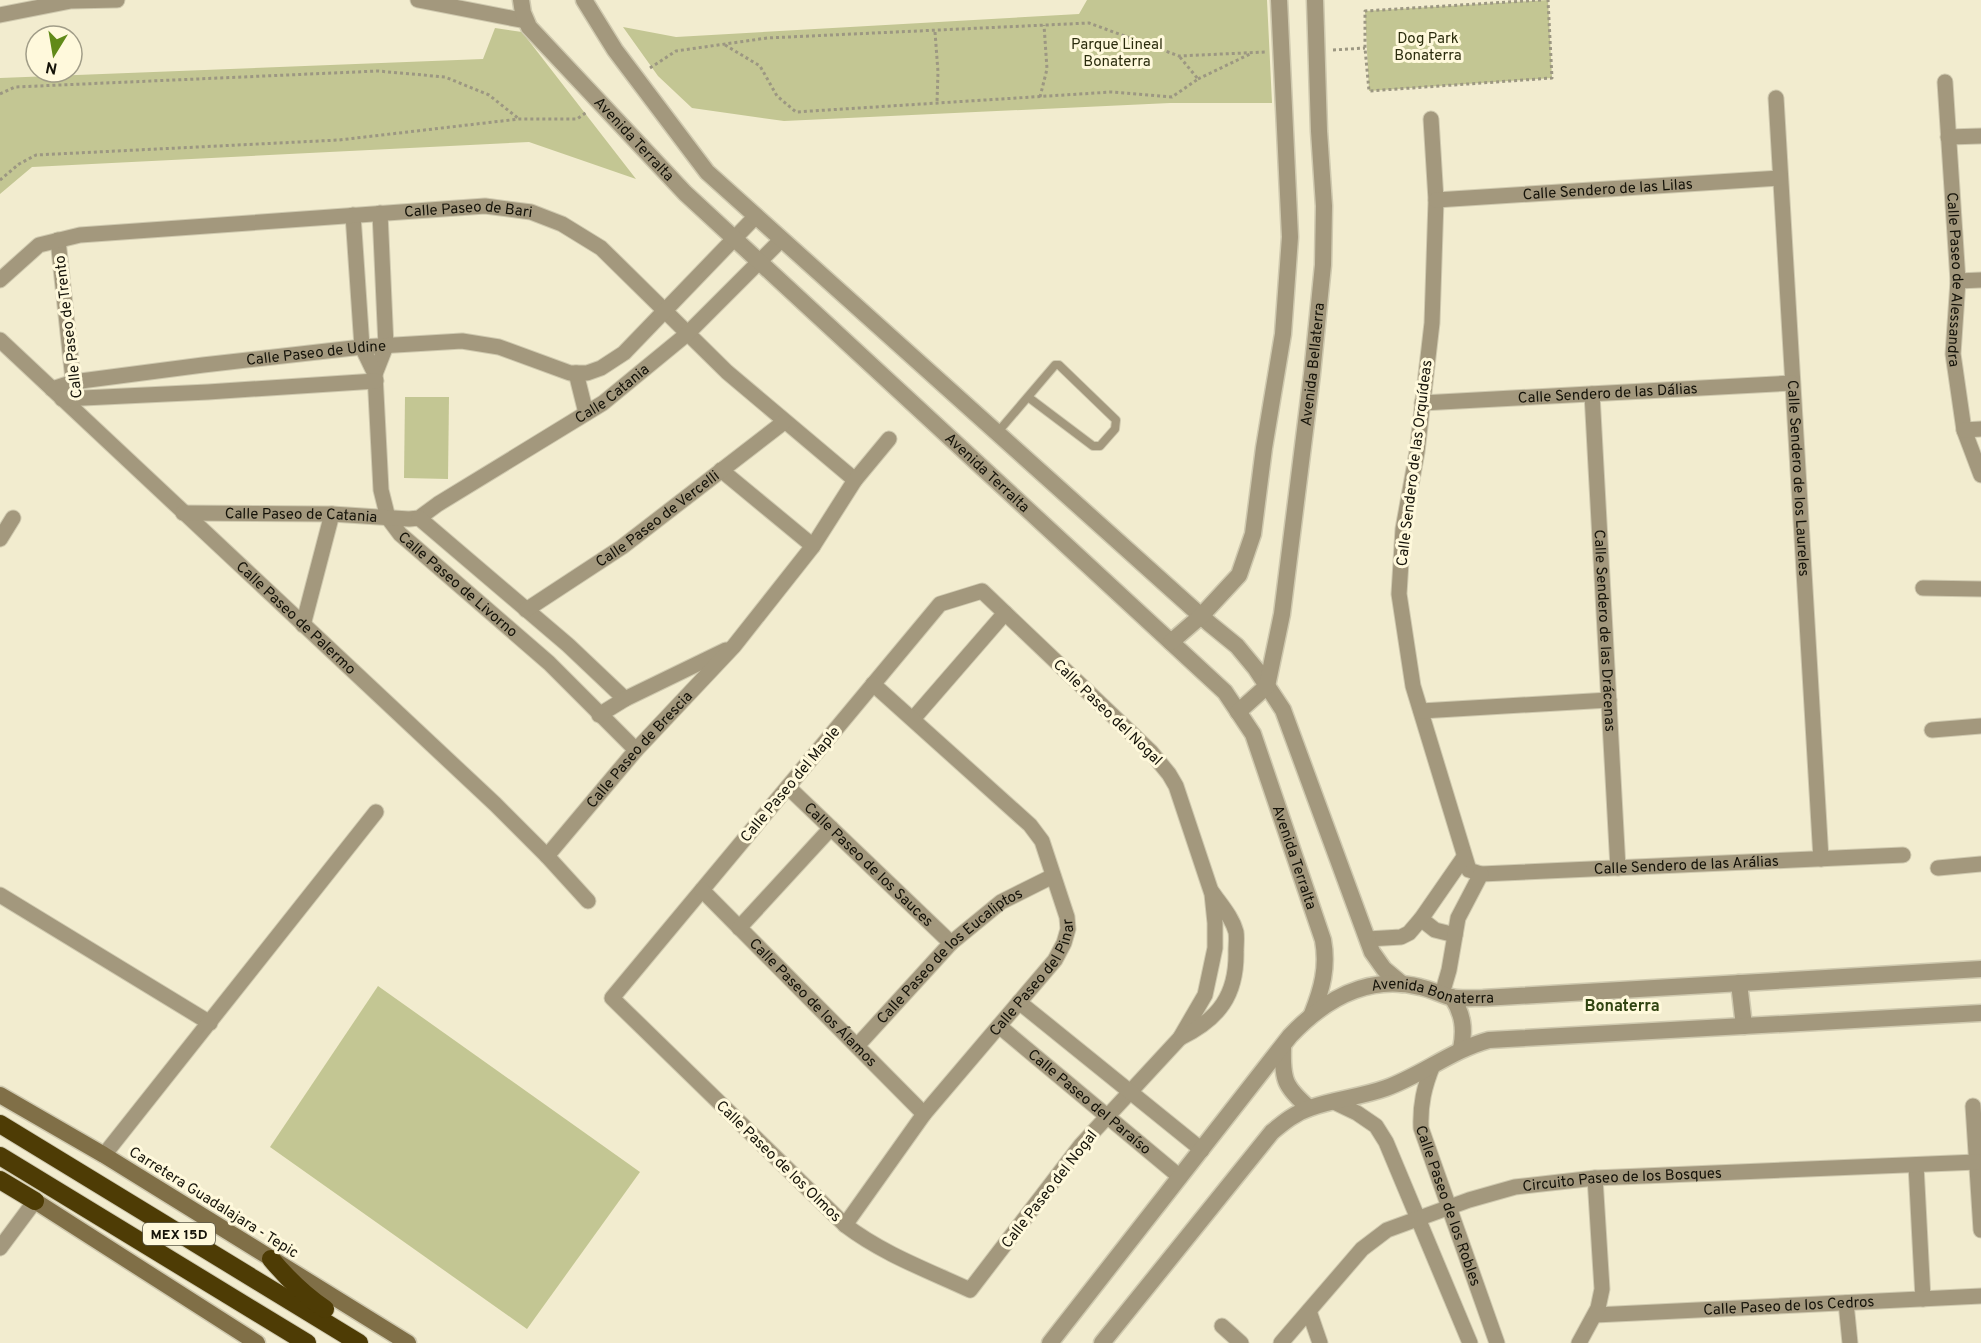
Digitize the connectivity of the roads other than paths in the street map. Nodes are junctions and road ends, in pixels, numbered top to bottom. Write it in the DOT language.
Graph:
graph roads {
  1 [pos="117,0"];
  2 [pos="418,0"];
  3 [pos="520,0"];
  4 [pos="584,0"];
  5 [pos="1279,0"];
  6 [pos="1315,0"];
  7 [pos="71,1"];
  8 [pos="0,2"];
  9 [pos="458,3"];
  10 [pos="7,13"];
  11 [pos="526,21"];
  12 [pos="1945,82"];
  13 [pos="1776,98"];
  14 [pos="1431,119"];
  15 [pos="1981,136"];
  16 [pos="1948,137"];
  17 [pos="1780,178"];
  18 [pos="1436,200"];
  19 [pos="380,213"];
  20 [pos="353,215"];
  21 [pos="756,216"];
  22 [pos="734,238"];
  23 [pos="58,240"];
  24 [pos="782,240"];
  25 [pos="759,262"];
  26 [pos="0,280"];
  27 [pos="1981,280"];
  28 [pos="1958,281"];
  29 [pos="664,312"];
  30 [pos="687,334"];
  31 [pos="0,340"];
  32 [pos="386,346"];
  33 [pos="362,347"];
  34 [pos="576,373"];
  35 [pos="376,377"];
  36 [pos="1792,383"];
  37 [pos="65,392"];
  38 [pos="1592,394"];
  39 [pos="1028,397"];
  40 [pos="1422,403"];
  41 [pos="586,413"];
  42 [pos="784,422"];
  43 [pos="1981,429"];
  44 [pos="1964,430"];
  45 [pos="997,433"];
  46 [pos="889,438"];
  47 [pos="721,470"];
  48 [pos="1981,475"];
  49 [pos="855,480"];
  50 [pos="183,513"];
  51 [pos="332,514"];
  52 [pos="13,518"];
  53 [pos="388,518"];
  54 [pos="419,518"];
  55 [pos="0,539"];
  56 [pos="813,546"];
  57 [pos="1923,588"];
  58 [pos="1981,589"];
  59 [pos="982,591"];
  60 [pos="526,610"];
  61 [pos="1005,613"];
  62 [pos="1201,616"];
  63 [pos="303,625"];
  64 [pos="1171,642"];
  65 [pos="734,646"];
  66 [pos="873,684"];
  67 [pos="1267,687"];
  68 [pos="625,699"];
  69 [pos="1609,700"];
  70 [pos="1421,711"];
  71 [pos="1238,712"];
  72 [pos="600,715"];
  73 [pos="913,719"];
  74 [pos="1981,726"];
  75 [pos="1932,730"];
  76 [pos="636,750"];
  77 [pos="788,787"];
  78 [pos="376,812"];
  79 [pos="831,828"];
  80 [pos="1903,855"];
  81 [pos="547,856"];
  82 [pos="1821,859"];
  83 [pos="1981,864"];
  84 [pos="1472,867"];
  85 [pos="1618,868"];
  86 [pos="1938,868"];
  87 [pos="1053,876"];
  88 [pos="702,890"];
  89 [pos="1210,890"];
  90 [pos="0,895"];
  91 [pos="588,901"];
  92 [pos="1421,919"];
  93 [pos="739,928"];
  94 [pos="1455,935"];
  95 [pos="1368,939"];
  96 [pos="951,943"];
  97 [pos="1981,969"];
  98 [pos="1739,983"];
  99 [pos="1402,984"];
  100 [pos="1447,996"];
  101 [pos="612,998"];
  102 [pos="1020,1002"];
  103 [pos="1981,1013"];
  104 [pos="1312,1014"];
  105 [pos="210,1023"];
  106 [pos="999,1026"];
  107 [pos="1744,1026"];
  108 [pos="1180,1038"];
  109 [pos="857,1046"];
  110 [pos="1283,1048"];
  111 [pos="1461,1049"];
  112 [pos="1433,1065"];
  113 [pos="1130,1092"];
  114 [pos="0,1095"];
  115 [pos="1334,1102"];
  116 [pos="1973,1106"];
  117 [pos="1309,1108"];
  118 [pos="924,1114"];
  119 [pos="1108,1116"];
  120 [pos="0,1124"];
  121 [pos="1202,1150"];
  122 [pos="104,1155"];
  123 [pos="0,1156"];
  124 [pos="1977,1162"];
  125 [pos="1916,1165"];
  126 [pos="1180,1177"];
  127 [pos="1595,1178"];
  128 [pos="0,1180"];
  129 [pos="35,1201"];
  130 [pos="1449,1208"];
  131 [pos="1418,1219"];
  132 [pos="845,1225"];
  133 [pos="1981,1230"];
  134 [pos="0,1248"];
  135 [pos="271,1259"];
  136 [pos="970,1290"];
  137 [pos="1981,1296"];
  138 [pos="1923,1299"];
  139 [pos="1846,1303"];
  140 [pos="1309,1311"];
  141 [pos="1595,1315"];
  142 [pos="1222,1326"];
  143 [pos="257,1343"];
  144 [pos="307,1343"];
  145 [pos="359,1343"];
  146 [pos="373,1343"];
  147 [pos="408,1343"];
  148 [pos="1050,1343"];
  149 [pos="1102,1343"];
  150 [pos="1241,1343"];
  151 [pos="1281,1343"];
  152 [pos="1320,1343"];
  153 [pos="1470,1343"];
  154 [pos="1497,1343"];
  155 [pos="1579,1343"];
  156 [pos="1850,1343"];
  1 -- 7 [label="street"];
  2 -- 9 [label="street"];
  3 -- 11 [label="street, Avenida Terralta"];
  4 -- 21 [label="street"];
  5 -- 62 [label="street"];
  6 -- 67 [label="street, Avenida Bellaterra"];
  7 -- 10 [label="street"];
  8 -- 10 [label="street"];
  9 -- 11 [label="street"];
  11 -- 22 [label="street, Avenida Terralta"];
  12 -- 16 [label="street, Calle Paseo de Alessandra"];
  13 -- 17 [label="street, Calle Sendero de los Laureles"];
  14 -- 18 [label="street, Calle Sendero de las Orquídeas"];
  15 -- 16 [label="street"];
  16 -- 28 [label="street, Calle Paseo de Alessandra"];
  17 -- 18 [label="street, Calle Sendero de las Lilas"];
  17 -- 36 [label="street, Calle Sendero de los Laureles"];
  18 -- 40 [label="street, Calle Sendero de las Orquídeas"];
  19 -- 20 [label="street, Calle Paseo de Bari"];
  19 -- 29 [label="street, Calle Paseo de Bari"];
  19 -- 32 [label="street, Calle Paseo de Livorno"];
  20 -- 23 [label="street, Calle Paseo de Bari"];
  20 -- 33 [label="street, Calle Paseo de Livorno"];
  21 -- 22 [label="street, Calle Paseo de Udine"];
  21 -- 24 [label="street"];
  22 -- 25 [label="street, Avenida Terralta"];
  22 -- 29 [label="street, Calle Paseo de Udine"];
  23 -- 26 [label="street, Calle Paseo de Bari"];
  23 -- 37 [label="street, Calle Paseo de Trento"];
  24 -- 25 [label="street, Calle Catania"];
  24 -- 45 [label="street"];
  25 -- 30 [label="street, Calle Catania"];
  25 -- 64 [label="street, Avenida Terralta"];
  27 -- 28 [label="street"];
  28 -- 44 [label="street, Calle Paseo de Alessandra"];
  29 -- 30 [label="street, Calle Paseo de Bari"];
  29 -- 34 [label="street, Calle Paseo de Udine"];
  30 -- 41 [label="street, Calle Catania"];
  30 -- 42 [label="street, Calle Paseo de Bari"];
  31 -- 37 [label="street, Calle Paseo de Palermo"];
  32 -- 33 [label="street, Calle Paseo de Udine"];
  32 -- 34 [label="street, Calle Paseo de Udine"];
  32 -- 35 [label="street, Calle Paseo de Livorno"];
  33 -- 35 [label="street, Calle Paseo de Livorno"];
  33 -- 37 [label="street, Calle Paseo de Udine"];
  34 -- 41 [label="street"];
  35 -- 37 [label="street, Calle Paseo de Udine"];
  35 -- 53 [label="street, Calle Paseo de Livorno"];
  36 -- 38 [label="street, Calle Sendero de las Dálias"];
  36 -- 82 [label="street, Calle Sendero de los Laureles"];
  37 -- 50 [label="street, Calle Paseo de Palermo"];
  38 -- 40 [label="street, Calle Sendero de las Dálias"];
  38 -- 69 [label="street, Calle Sendero de las Drácenas"];
  39 -- 39 [label="lane"];
  39 -- 45 [label="lane"];
  40 -- 70 [label="street, Calle Sendero de las Orquídeas"];
  41 -- 54 [label="street, Calle Catania"];
  42 -- 47 [label="street, Calle Paseo de Vercelli"];
  42 -- 49 [label="street, Calle Paseo de Bari"];
  43 -- 44 [label="street"];
  44 -- 48 [label="street, Calle Paseo de Alessandra"];
  45 -- 62 [label="street"];
  46 -- 49 [label="street, Calle Paseo de Brescia"];
  47 -- 56 [label="street"];
  47 -- 60 [label="street, Calle Paseo de Vercelli"];
  49 -- 56 [label="street, Calle Paseo de Brescia"];
  50 -- 51 [label="street, Calle Paseo de Catania"];
  50 -- 63 [label="street, Calle Paseo de Palermo"];
  51 -- 53 [label="street, Calle Paseo de Catania"];
  51 -- 63 [label="street"];
  52 -- 55 [label="street"];
  53 -- 54 [label="street, Calle Paseo de Catania"];
  53 -- 72 [label="street, Calle Paseo de Livorno"];
  54 -- 60 [label="street, Calle Paseo de Livorno"];
  56 -- 65 [label="street, Calle Paseo de Brescia"];
  57 -- 58 [label="street"];
  59 -- 61 [label="street, Calle Paseo del Nogal"];
  59 -- 66 [label="street, Calle Paseo del Maple"];
  60 -- 68 [label="street, Calle Paseo de Livorno"];
  61 -- 73 [label="street"];
  61 -- 89 [label="street, Calle Paseo del Nogal"];
  62 -- 64 [label="street"];
  62 -- 67 [label="street"];
  63 -- 81 [label="street, Calle Paseo de Palermo"];
  64 -- 71 [label="street, Avenida Terralta"];
  65 -- 68 [label="street, Calle Paseo de Brescia"];
  65 -- 76 [label="street, Calle Paseo de Brescia"];
  66 -- 73 [label="street, Calle Paseo del Pinar"];
  66 -- 77 [label="street, Calle Paseo del Maple"];
  67 -- 71 [label="street"];
  67 -- 95 [label="street"];
  68 -- 72 [label="street, Calle Paseo de Brescia"];
  69 -- 70 [label="street"];
  69 -- 85 [label="street, Calle Sendero de las Drácenas"];
  70 -- 84 [label="street, Calle Sendero de las Orquídeas"];
  71 -- 104 [label="street, Avenida Terralta"];
  72 -- 76 [label="street, Calle Paseo de Livorno"];
  73 -- 87 [label="street, Calle Paseo del Pinar"];
  74 -- 75 [label="street"];
  76 -- 81 [label="street, Calle Paseo de Brescia"];
  77 -- 79 [label="street, Calle Paseo de los Sauces"];
  77 -- 88 [label="street, Calle Paseo del Maple"];
  78 -- 105 [label="street"];
  79 -- 93 [label="street"];
  79 -- 96 [label="street, Calle Paseo de los Sauces"];
  80 -- 82 [label="street, Calle Sendero de las Arálias"];
  81 -- 91 [label="street, Calle Paseo de Palermo"];
  82 -- 85 [label="street, Calle Sendero de las Arálias"];
  83 -- 86 [label="street"];
  84 -- 85 [label="street, Calle Sendero de las Arálias"];
  84 -- 92 [label="street"];
  84 -- 94 [label="street"];
  87 -- 96 [label="street, Calle Paseo de los Eucaliptos"];
  87 -- 102 [label="street, Calle Paseo del Pinar"];
  88 -- 93 [label="street, Calle Paseo de los Álamos"];
  88 -- 101 [label="street, Calle Paseo del Maple"];
  89 -- 108 [label="street, Calle Paseo del Nogal"];
  89 -- 108 [label="street, Calle Paseo del Nogal"];
  90 -- 105 [label="street"];
  92 -- 94 [label="street"];
  92 -- 95 [label="street"];
  93 -- 109 [label="street, Calle Paseo de los Álamos"];
  94 -- 100 [label="street"];
  95 -- 99 [label="street"];
  96 -- 109 [label="street, Calle Paseo de los Eucaliptos"];
  97 -- 98 [label="street, Avenida Bonaterra"];
  98 -- 100 [label="street, Avenida Bonaterra"];
  98 -- 107 [label="street"];
  99 -- 100 [label="street, Avenida Bonaterra"];
  99 -- 104 [label="street, Avenida Bonaterra"];
  100 -- 111 [label="street"];
  101 -- 132 [label="street, Calle Paseo de los Olmos"];
  102 -- 106 [label="street, Calle Paseo del Pinar"];
  102 -- 113 [label="street"];
  103 -- 107 [label="street"];
  104 -- 110 [label="street, Avenida Bonaterra"];
  105 -- 122 [label="street"];
  106 -- 118 [label="street, Calle Paseo del Pinar"];
  106 -- 119 [label="street, Calle Paseo del Paraíso"];
  107 -- 111 [label="street"];
  108 -- 113 [label="street, Calle Paseo del Nogal"];
  109 -- 118 [label="street, Calle Paseo de los Álamos"];
  110 -- 117 [label="street"];
  110 -- 121 [label="street, Avenida Bonaterra"];
  111 -- 112 [label="street"];
  112 -- 115 [label="street"];
  112 -- 130 [label="street, Calle Paseo de los Robles"];
  113 -- 119 [label="street, Calle Paseo del Nogal"];
  113 -- 121 [label="street"];
  114 -- 122 [label="main road, Carretera Guadalajara - Tepic"];
  115 -- 117 [label="street"];
  115 -- 131 [label="street, Calle Paseo de los Robles"];
  116 -- 124 [label="street"];
  117 -- 149 [label="street"];
  118 -- 132 [label="street, Calle Paseo del Pinar"];
  119 -- 126 [label="street, Calle Paseo del Paraíso"];
  119 -- 136 [label="street, Calle Paseo del Nogal"];
  120 -- 145 [label="highway, MEX 15D"];
  121 -- 126 [label="street, Avenida Bonaterra"];
  122 -- 135 [label="main road, Carretera Guadalajara - Tepic"];
  123 -- 144 [label="highway"];
  124 -- 125 [label="street, Circuito Paseo de los Bosques"];
  124 -- 133 [label="street"];
  125 -- 127 [label="street, Circuito Paseo de los Bosques"];
  125 -- 138 [label="street"];
  126 -- 148 [label="street, Avenida Bonaterra"];
  127 -- 130 [label="street, Circuito Paseo de los Bosques"];
  127 -- 141 [label="street"];
  128 -- 129 [label="highway"];
  129 -- 134 [label="street"];
  129 -- 143 [label="main road"];
  130 -- 131 [label="street, Circuito Paseo de los Bosques"];
  130 -- 154 [label="street, Calle Paseo de los Robles"];
  131 -- 140 [label="street, Circuito Paseo de los Bosques"];
  131 -- 153 [label="street, Calle Paseo de los Robles"];
  132 -- 136 [label="street, Calle Paseo de los Olmos"];
  135 -- 146 [label="highway"];
  135 -- 147 [label="main road, Carretera Guadalajara - Tepic"];
  137 -- 138 [label="street, Calle Paseo de los Cedros"];
  138 -- 139 [label="street, Calle Paseo de los Cedros"];
  139 -- 141 [label="street, Calle Paseo de los Cedros"];
  139 -- 156 [label="street"];
  140 -- 151 [label="street, Circuito Paseo de los Bosques"];
  140 -- 152 [label="street"];
  141 -- 155 [label="street"];
  142 -- 150 [label="street"];
}
